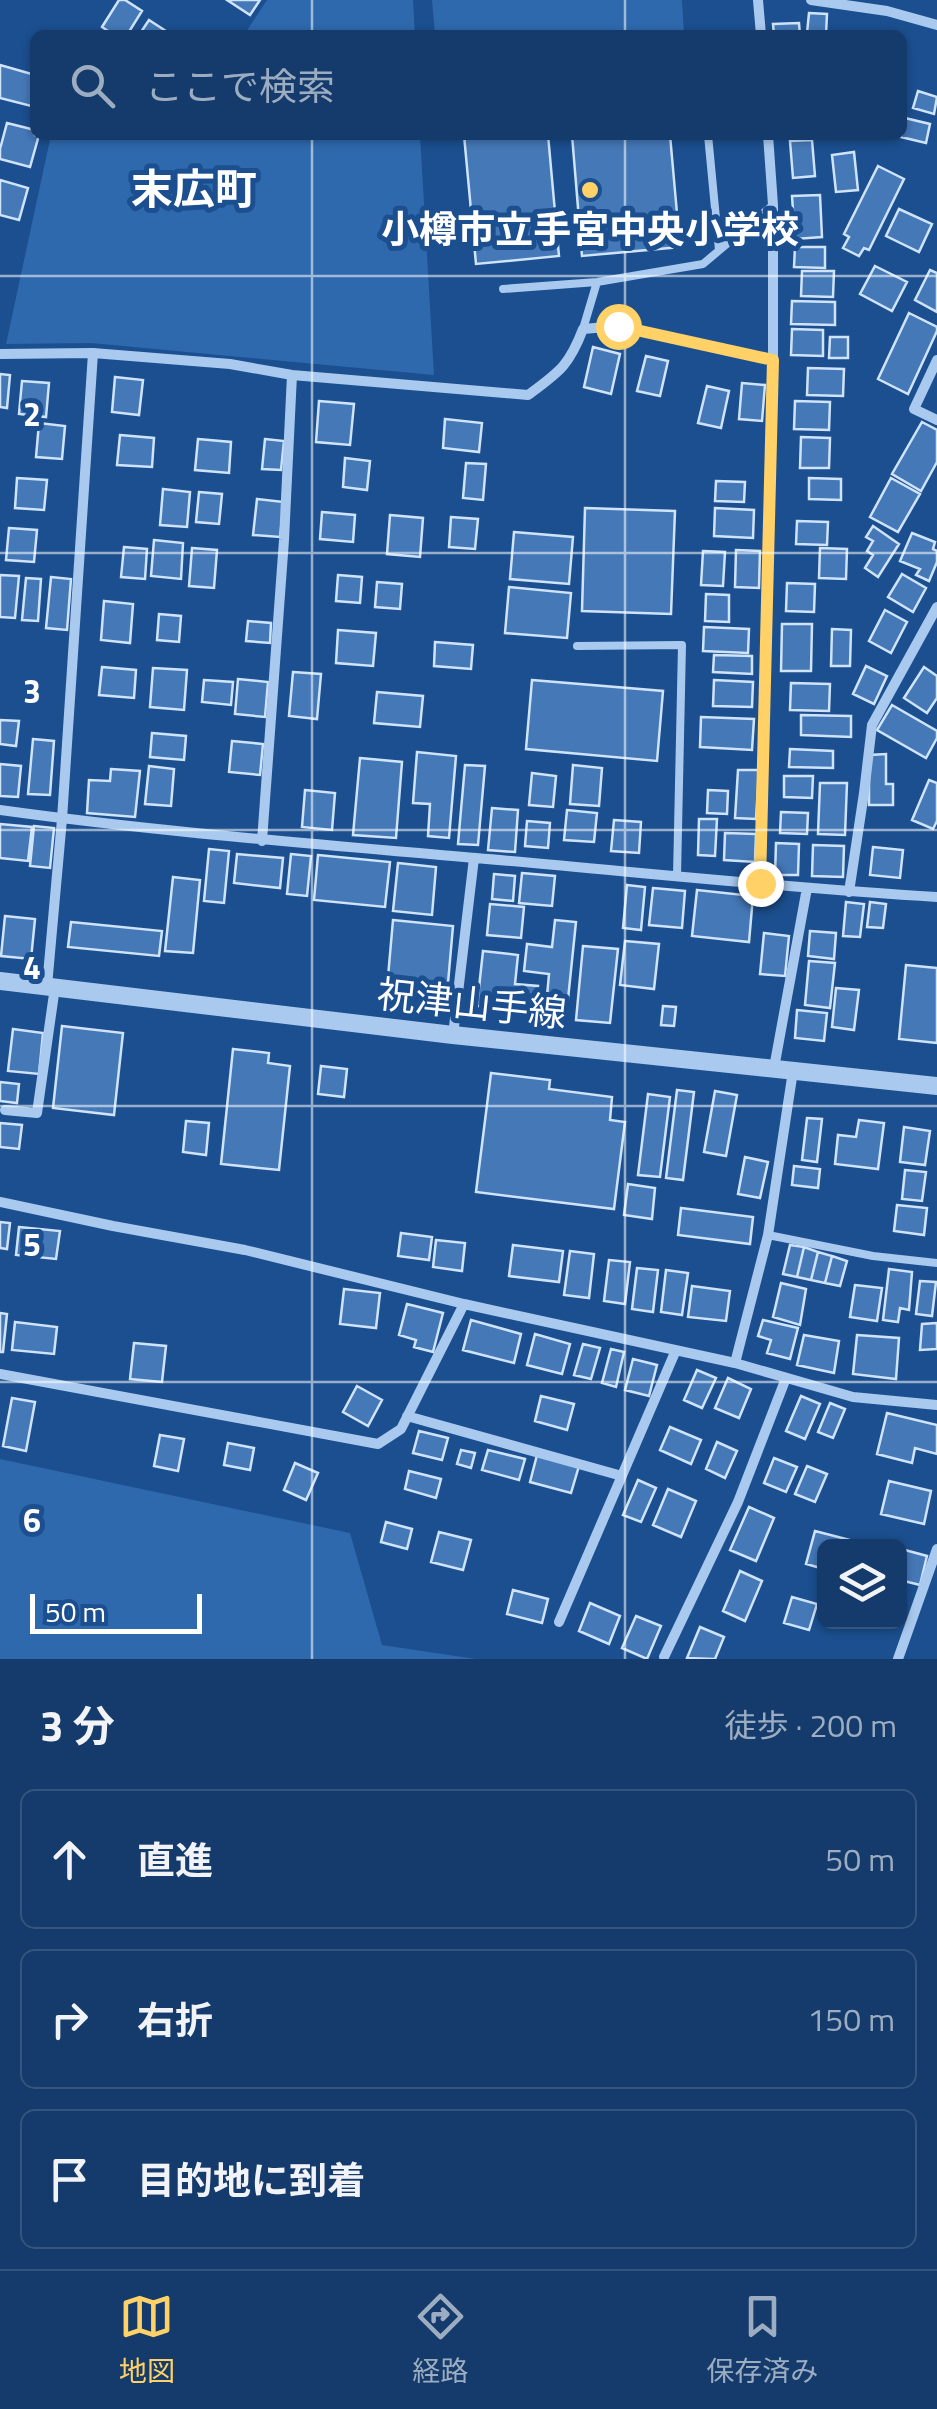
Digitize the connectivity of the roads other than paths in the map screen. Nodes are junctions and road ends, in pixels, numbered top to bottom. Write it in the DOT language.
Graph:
graph roads {
  1 [pos="758,0"];
  2 [pos="772,0"];
  3 [pos="811,0"];
  4 [pos="937,25"];
  5 [pos="761,30"];
  6 [pos="708,140"];
  7 [pos="768,140"];
  8 [pos="773,206"];
  9 [pos="719,250"];
  10 [pos="597,282"];
  11 [pos="502,289"];
  12 [pos="583,329"];
  13 [pos="94,353"];
  14 [pos="0,354"];
  15 [pos="773,360"];
  16 [pos="937,360"];
  17 [pos="292,375"];
  18 [pos="937,420"];
  19 [pos="937,607"];
  20 [pos="577,646"];
  21 [pos="0,810"];
  22 [pos="62,819"];
  23 [pos="262,841"];
  24 [pos="474,858"];
  25 [pos="677,876"];
  26 [pos="760,883"];
  27 [pos="807,888"];
  28 [pos="849,892"];
  29 [pos="937,897"];
  30 [pos="0,981"];
  31 [pos="51,987"];
  32 [pos="453,1035"];
  33 [pos="783,1070"];
  34 [pos="937,1086"];
  35 [pos="6,1110"];
  36 [pos="0,1202"];
  37 [pos="768,1234"];
  38 [pos="937,1263"];
  39 [pos="464,1304"];
  40 [pos="676,1350"];
  41 [pos="735,1363"];
  42 [pos="0,1374"];
  43 [pos="786,1378"];
  44 [pos="937,1405"];
  45 [pos="407,1416"];
  46 [pos="622,1476"];
  47 [pos="937,1549"];
  48 [pos="559,1622"];
  49 [pos="664,1657"];
  50 [pos="898,1659"];
  1 -- 2 [label="street"];
  1 -- 5 [label="street"];
  3 -- 4 [label="street"];
  6 -- 9 [label="lane"];
  7 -- 8 [label="street"];
  8 -- 9 [label="lane"];
  8 -- 15 [label="street"];
  9 -- 10 [label="lane"];
  10 -- 11 [label="lane"];
  10 -- 12 [label="lane"];
  12 -- 15 [label="street"];
  12 -- 17 [label="street"];
  13 -- 14 [label="street"];
  13 -- 17 [label="street"];
  13 -- 22 [label="street"];
  15 -- 26 [label="street"];
  16 -- 18 [label="street"];
  17 -- 23 [label="street"];
  19 -- 28 [label="street"];
  20 -- 25 [label="lane"];
  21 -- 22 [label="street"];
  22 -- 23 [label="street"];
  22 -- 31 [label="street"];
  23 -- 24 [label="street"];
  24 -- 25 [label="street"];
  24 -- 32 [label="street"];
  25 -- 26 [label="street"];
  26 -- 27 [label="street"];
  27 -- 28 [label="street"];
  27 -- 33 [label="street"];
  28 -- 29 [label="street"];
  30 -- 31 [label="street, 祝津山手線"];
  31 -- 32 [label="street, 祝津山手線"];
  31 -- 35 [label="street"];
  32 -- 33 [label="street, 祝津山手線"];
  33 -- 34 [label="street, 祝津山手線"];
  33 -- 37 [label="street"];
  36 -- 39 [label="street"];
  37 -- 38 [label="lane"];
  37 -- 41 [label="street"];
  39 -- 40 [label="street"];
  39 -- 45 [label="street"];
  40 -- 41 [label="street"];
  40 -- 46 [label="street"];
  41 -- 43 [label="street"];
  42 -- 45 [label="street"];
  43 -- 44 [label="street"];
  43 -- 49 [label="street"];
  45 -- 46 [label="street"];
  46 -- 48 [label="street"];
  47 -- 50 [label="street"];
}
